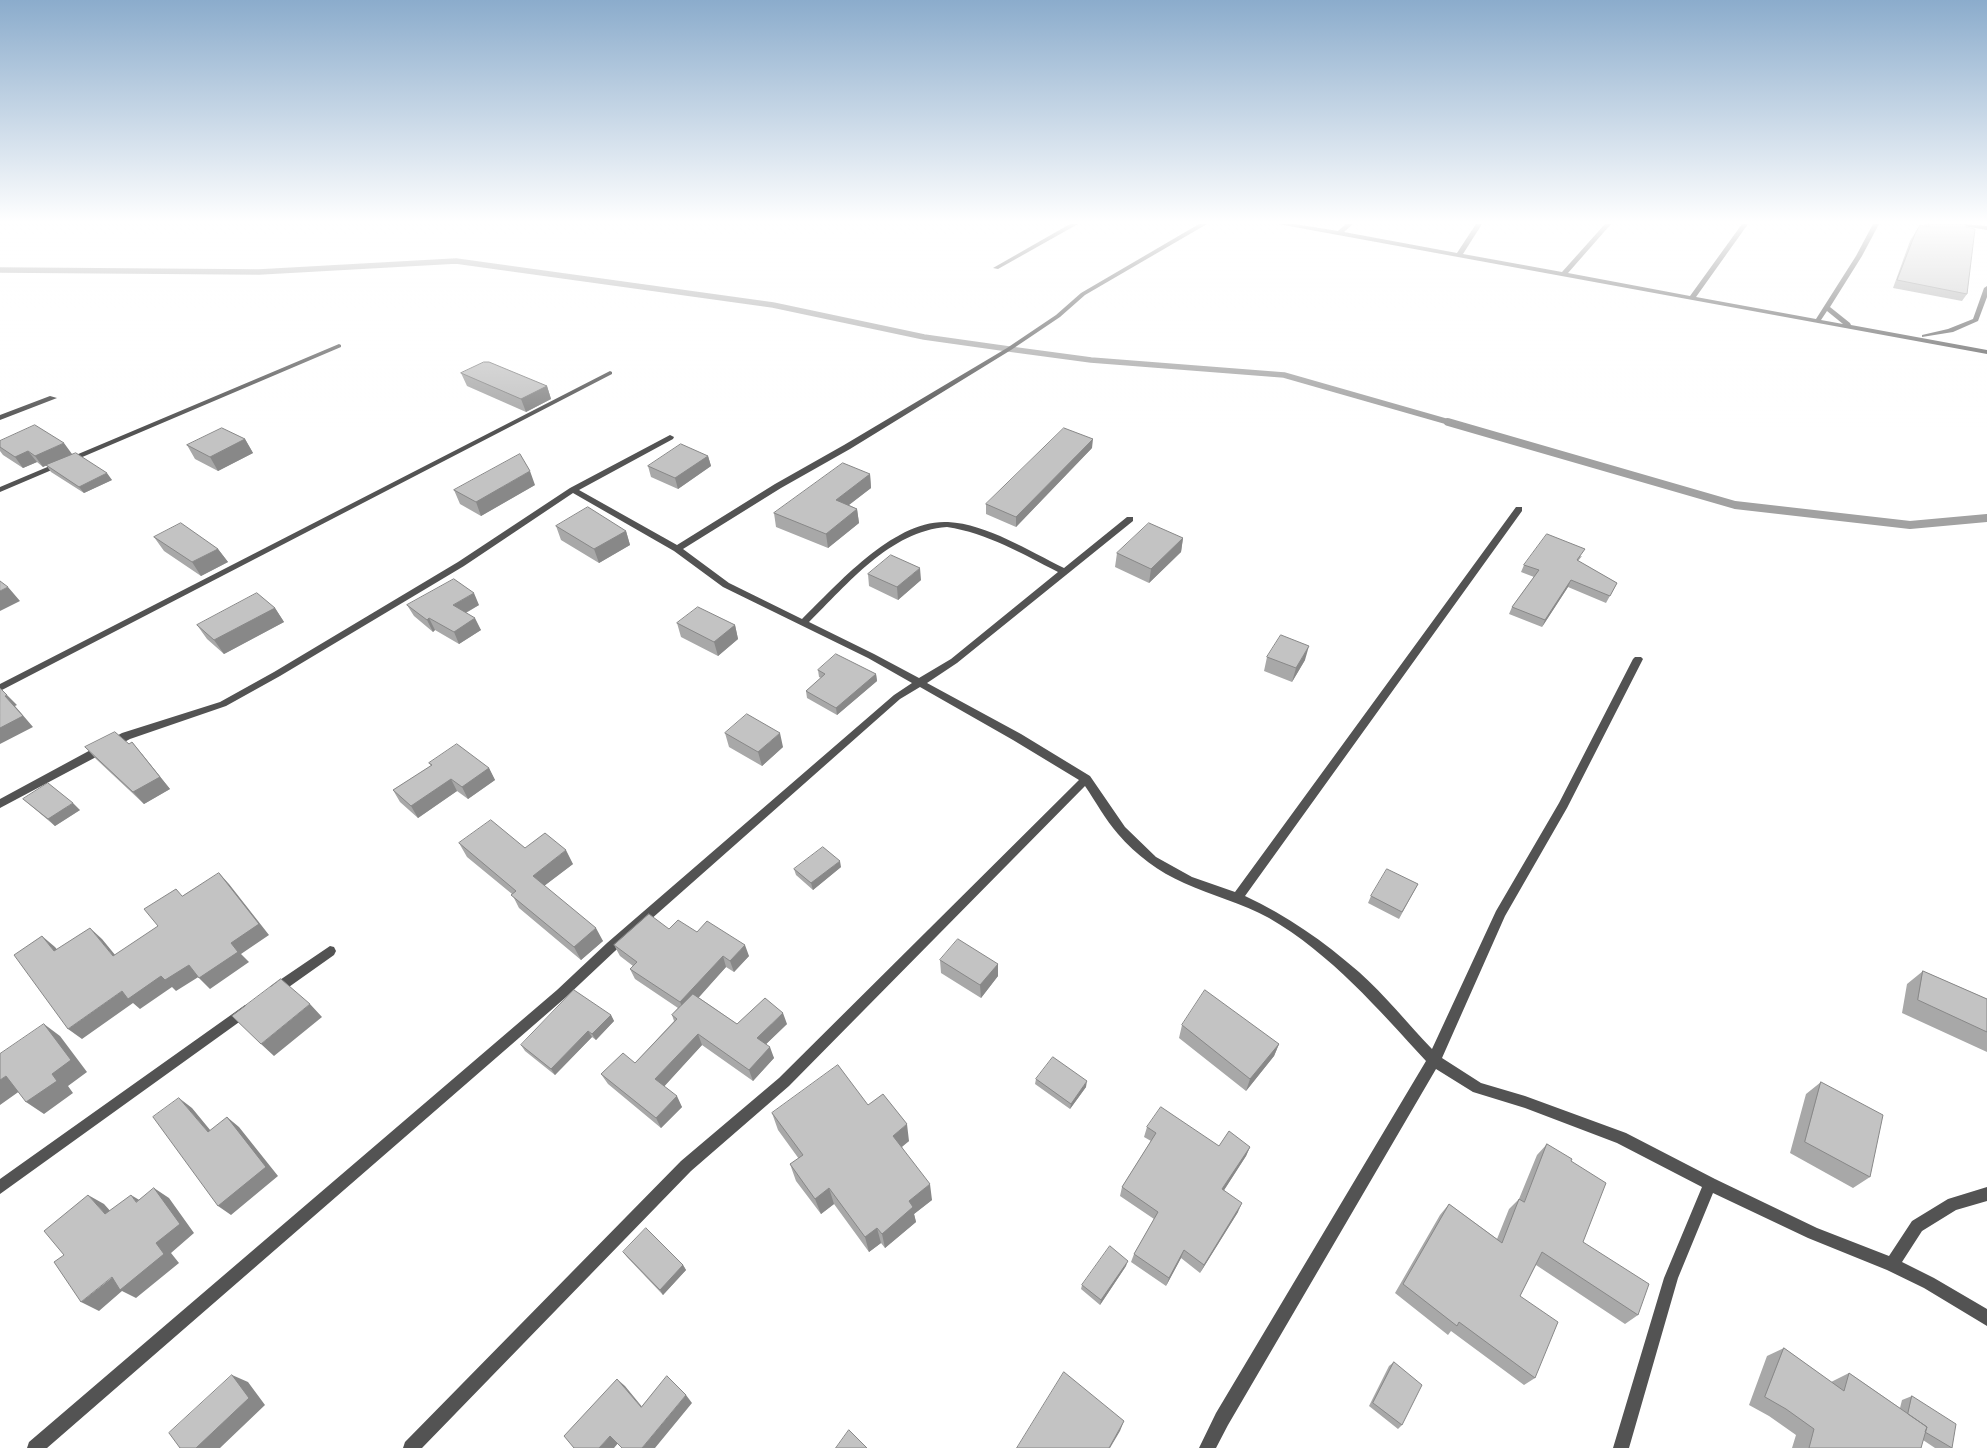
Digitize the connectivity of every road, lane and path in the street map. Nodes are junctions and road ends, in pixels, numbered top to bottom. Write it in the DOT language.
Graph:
graph roads {
  1 [pos="1087,292"];
  2 [pos="1662,292"];
  3 [pos="1696,292"];
  4 [pos="1837,292"];
  5 [pos="1986,292"];
  6 [pos="1692,297"];
  7 [pos="1827,308"];
  8 [pos="1818,320"];
  9 [pos="1851,326"];
  10 [pos="1915,337"];
  11 [pos="339,346"];
  12 [pos="1987,352"];
  13 [pos="610,373"];
  14 [pos="53,398"];
  15 [pos="0,418"];
  16 [pos="670,437"];
  17 [pos="0,490"];
  18 [pos="573,490"];
  19 [pos="1519,509"];
  20 [pos="1130,519"];
  21 [pos="677,550"];
  22 [pos="1063,571"];
  23 [pos="803,623"];
  24 [pos="1638,659"];
  25 [pos="918,683"];
  26 [pos="0,688"];
  27 [pos="1086,779"];
  28 [pos="0,804"];
  29 [pos="1237,898"];
  30 [pos="330,951"];
  31 [pos="1434,1060"];
  32 [pos="1710,1184"];
  33 [pos="0,1187"];
  34 [pos="1987,1194"];
  35 [pos="1892,1265"];
  36 [pos="1987,1318"];
  37 [pos="34,1448"];
  38 [pos="411,1448"];
  39 [pos="1207,1448"];
  40 [pos="1621,1448"];
  1 -- 21 [label="street"];
  2 -- 6 [label="street"];
  3 -- 6 [label="street"];
  4 -- 7 [label="street"];
  5 -- 10 [label="street"];
  6 -- 8 [label="street"];
  7 -- 8 [label="street"];
  7 -- 9 [label="street"];
  8 -- 9 [label="street"];
  9 -- 10 [label="street"];
  10 -- 12 [label="street"];
  11 -- 17 [label="street"];
  13 -- 26 [label="street"];
  14 -- 15 [label="street"];
  16 -- 18 [label="street"];
  18 -- 21 [label="street"];
  18 -- 28 [label="street"];
  19 -- 29 [label="street"];
  20 -- 22 [label="street"];
  21 -- 23 [label="street"];
  22 -- 23 [label="street"];
  22 -- 25 [label="street"];
  23 -- 25 [label="street"];
  24 -- 31 [label="street"];
  25 -- 27 [label="street"];
  25 -- 37 [label="street"];
  27 -- 29 [label="street"];
  27 -- 38 [label="street"];
  29 -- 31 [label="street"];
  30 -- 33 [label="street"];
  31 -- 32 [label="street"];
  31 -- 39 [label="street"];
  32 -- 35 [label="street"];
  32 -- 40 [label="street"];
  34 -- 35 [label="street"];
  35 -- 36 [label="street"];
}
